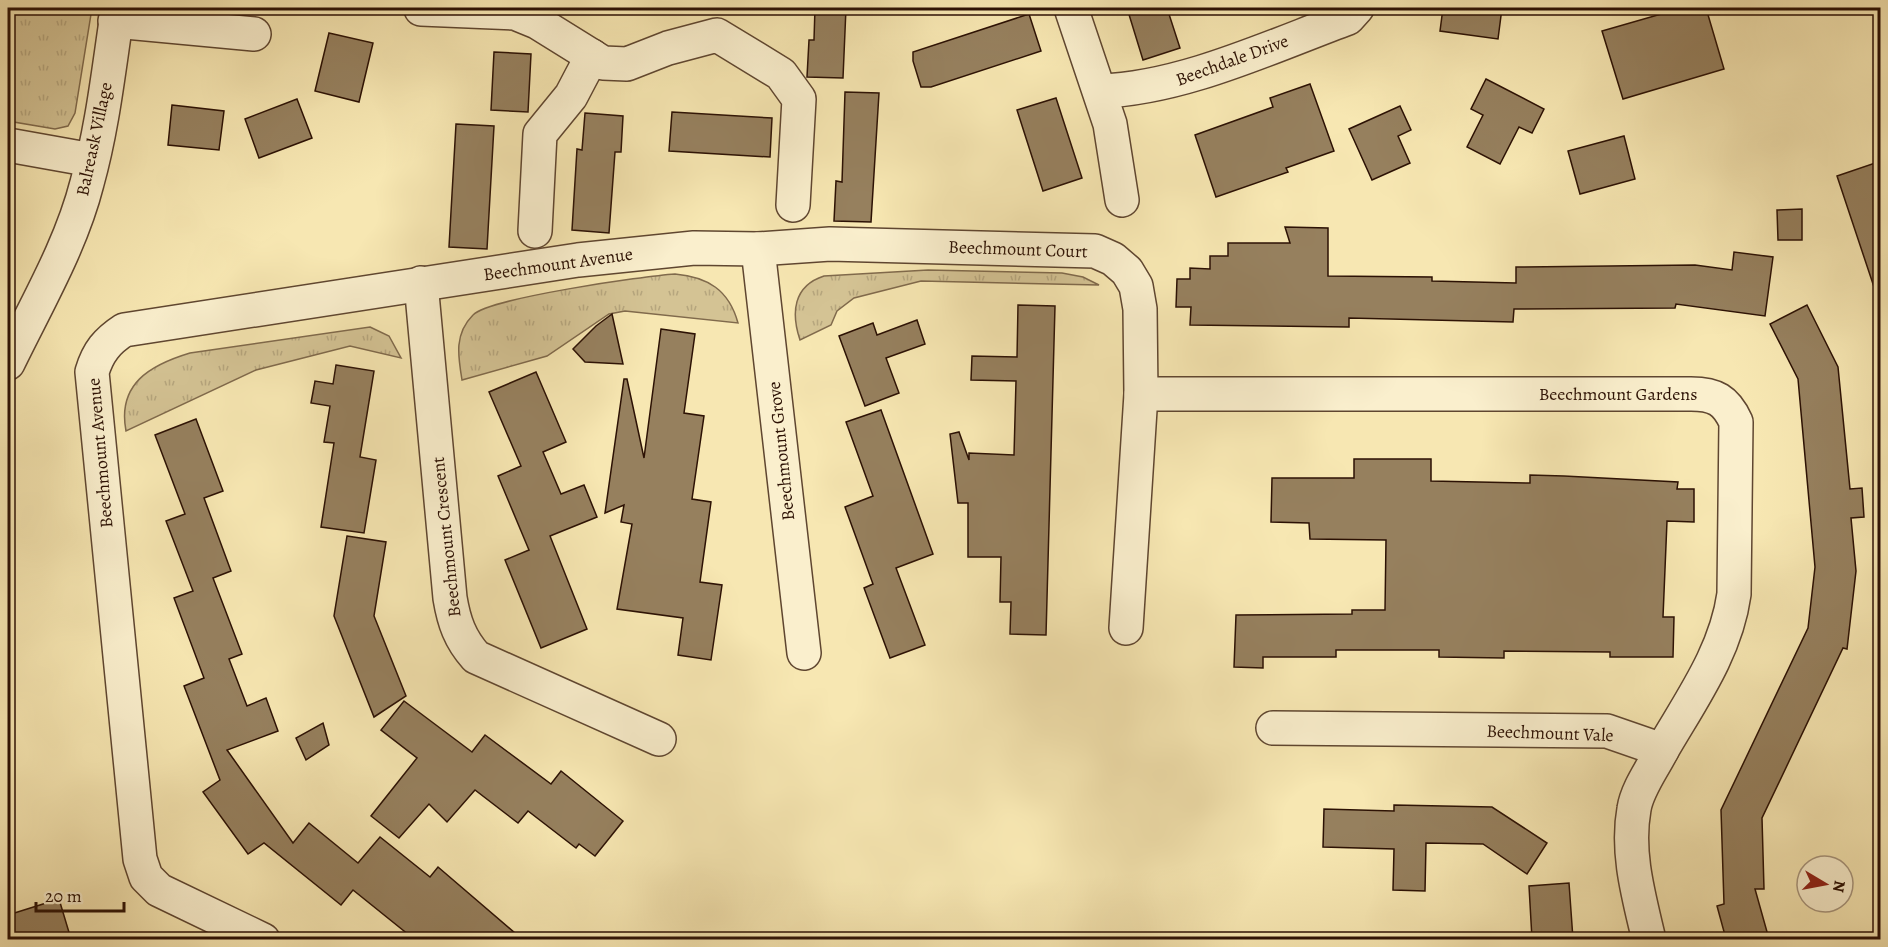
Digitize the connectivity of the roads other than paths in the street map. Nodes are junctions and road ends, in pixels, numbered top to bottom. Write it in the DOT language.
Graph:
graph roads {
  1 [pos="1071,8"];
  2 [pos="1357,8"];
  3 [pos="421,9"];
  4 [pos="117,14"];
  5 [pos="717,21"];
  6 [pos="254,34"];
  7 [pos="592,56"];
  8 [pos="1100,91"];
  9 [pos="8,145"];
  10 [pos="92,160"];
  11 [pos="1122,200"];
  12 [pos="793,205"];
  13 [pos="535,231"];
  14 [pos="758,249"];
  15 [pos="421,284"];
  16 [pos="8,363"];
  17 [pos="1141,394"];
  18 [pos="1126,628"];
  19 [pos="804,652"];
  20 [pos="1273,729"];
  21 [pos="659,740"];
  22 [pos="1662,750"];
  23 [pos="263,939"];
  24 [pos="1649,939"];
  1 -- 8 [label="street"];
  2 -- 8 [label="street, Beechdale Drive"];
  3 -- 7 [label="street"];
  4 -- 6 [label="street"];
  4 -- 10 [label="street, Balreask Village"];
  5 -- 7 [label="street"];
  5 -- 12 [label="street"];
  7 -- 13 [label="street"];
  8 -- 11 [label="street"];
  9 -- 10 [label="street"];
  10 -- 16 [label="street, Balreask Village"];
  14 -- 15 [label="street, Beechmount Avenue"];
  14 -- 17 [label="street, Beechmount Court"];
  14 -- 19 [label="street, Beechmount Grove"];
  15 -- 21 [label="street, Beechmount Crescent"];
  15 -- 23 [label="street, Beechmount Avenue"];
  17 -- 18 [label="street, Beechmount Court"];
  17 -- 22 [label="street, Beechmount Gardens"];
  20 -- 22 [label="street, Beechmount Vale"];
  22 -- 24 [label="street"];
}
